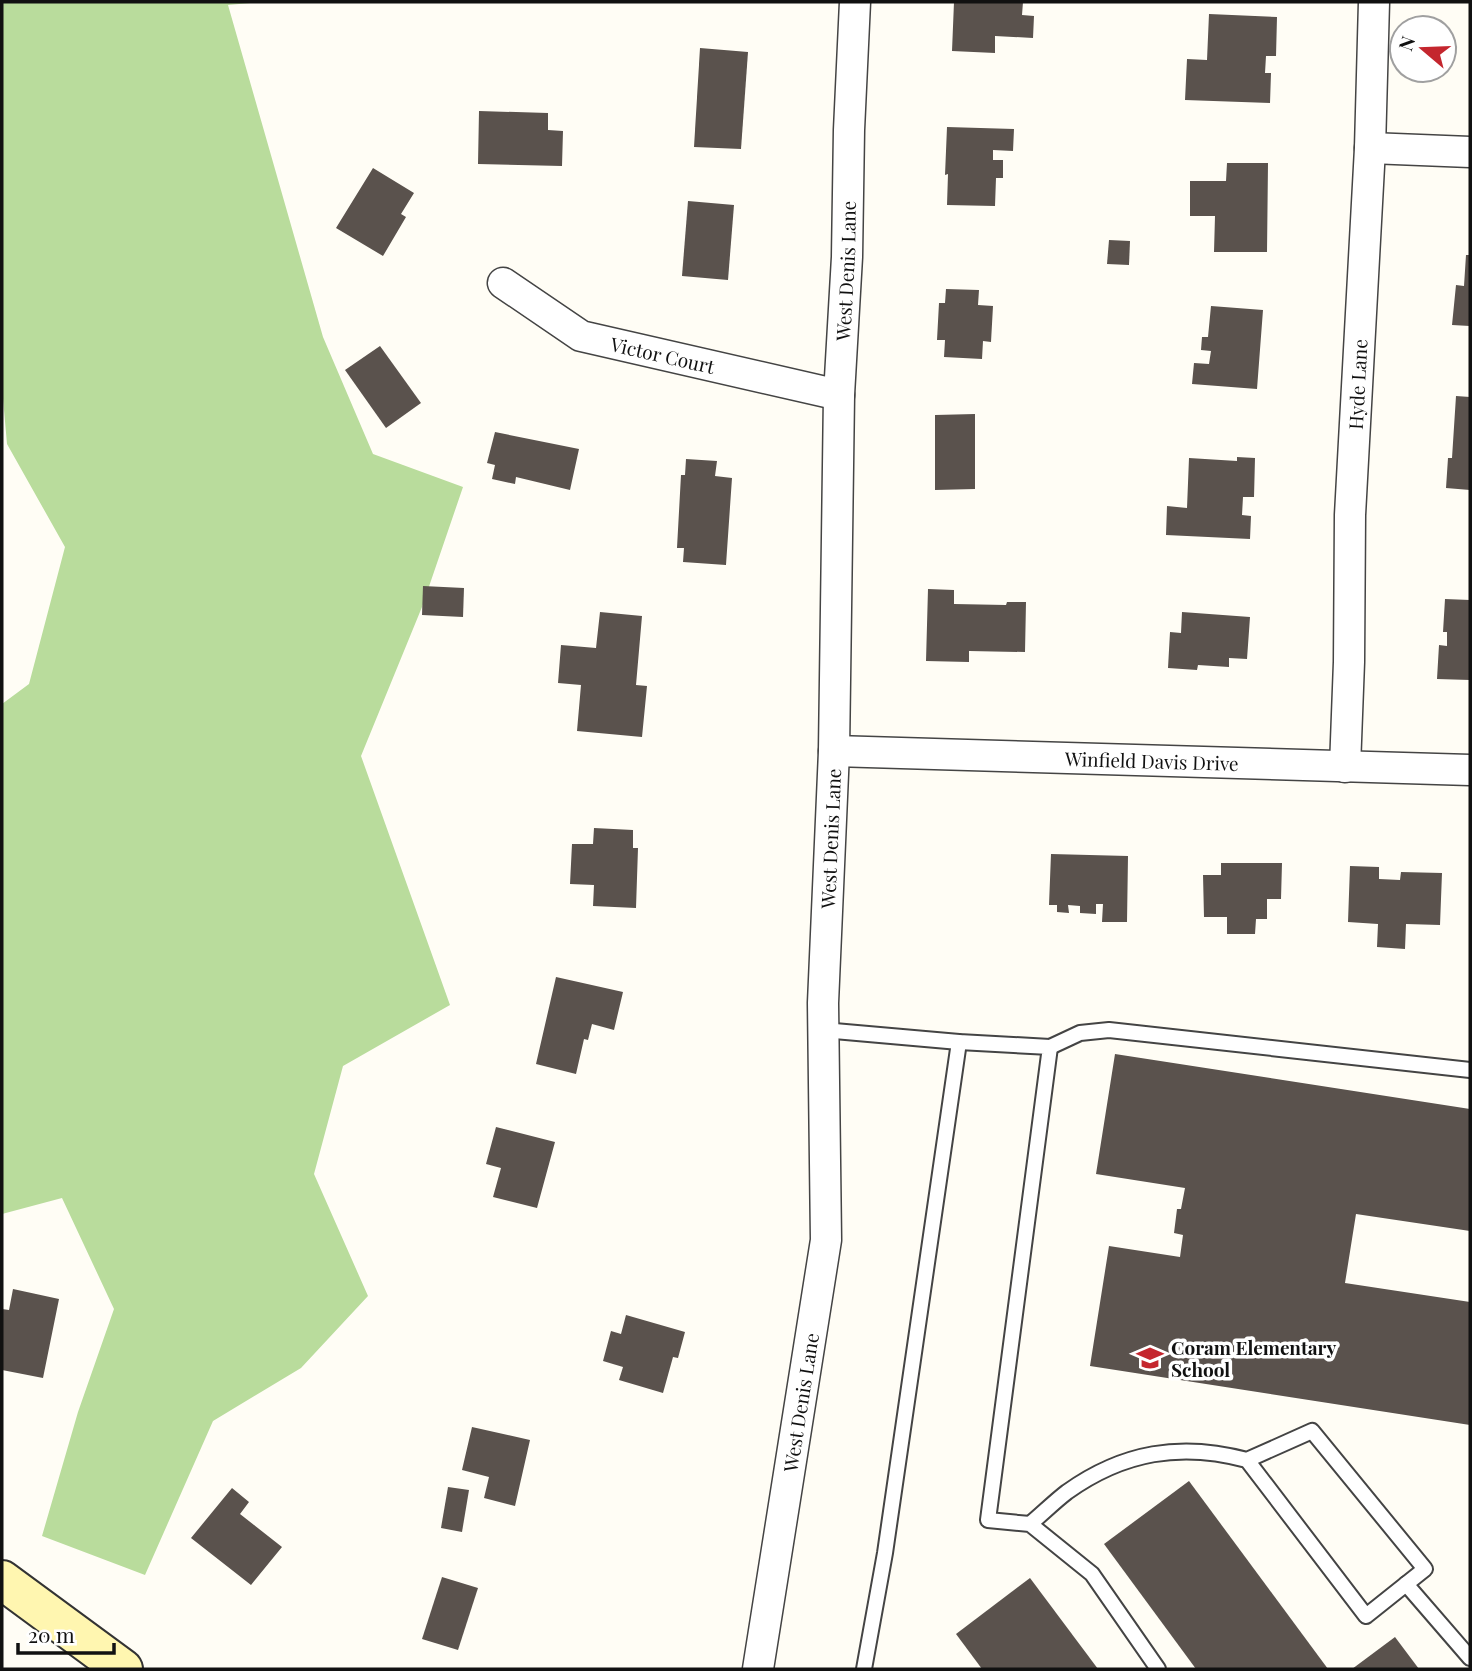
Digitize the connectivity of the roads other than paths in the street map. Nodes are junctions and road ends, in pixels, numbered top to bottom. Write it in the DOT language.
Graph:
graph roads {
  1 [pos="855,2"];
  2 [pos="1374,2"];
  3 [pos="1370,148"];
  4 [pos="1470,152"];
  5 [pos="503,283"];
  6 [pos="839,395"];
  7 [pos="834,751"];
  8 [pos="1345,767"];
  9 [pos="1470,770"];
  10 [pos="823,1030"];
  11 [pos="960,1042"];
  12 [pos="1050,1047"];
  13 [pos="1470,1070"];
  14 [pos="1247,1460"];
  15 [pos="1030,1524"];
  16 [pos="2,1580"];
  17 [pos="1406,1584"];
  18 [pos="1470,1658"];
  19 [pos="123,1669"];
  20 [pos="758,1669"];
  21 [pos="864,1669"];
  22 [pos="1158,1669"];
  1 -- 6 [label="street, West Denis Lane"];
  2 -- 3 [label="street, Hyde Lane"];
  3 -- 4 [label="street"];
  3 -- 8 [label="street, Hyde Lane"];
  5 -- 6 [label="street, Victor Court"];
  6 -- 7 [label="street, West Denis Lane"];
  7 -- 8 [label="street, Winfield Davis Drive"];
  7 -- 10 [label="street, West Denis Lane"];
  8 -- 9 [label="street, Winfield Davis Drive"];
  10 -- 11 [label="lane"];
  10 -- 20 [label="street, West Denis Lane"];
  11 -- 12 [label="lane"];
  11 -- 21 [label="lane"];
  12 -- 13 [label="lane"];
  12 -- 15 [label="lane"];
  14 -- 15 [label="lane"];
  14 -- 17 [label="lane"];
  14 -- 17 [label="lane"];
  15 -- 22 [label="lane"];
  16 -- 19 [label="main road"];
  17 -- 18 [label="lane"];
}
